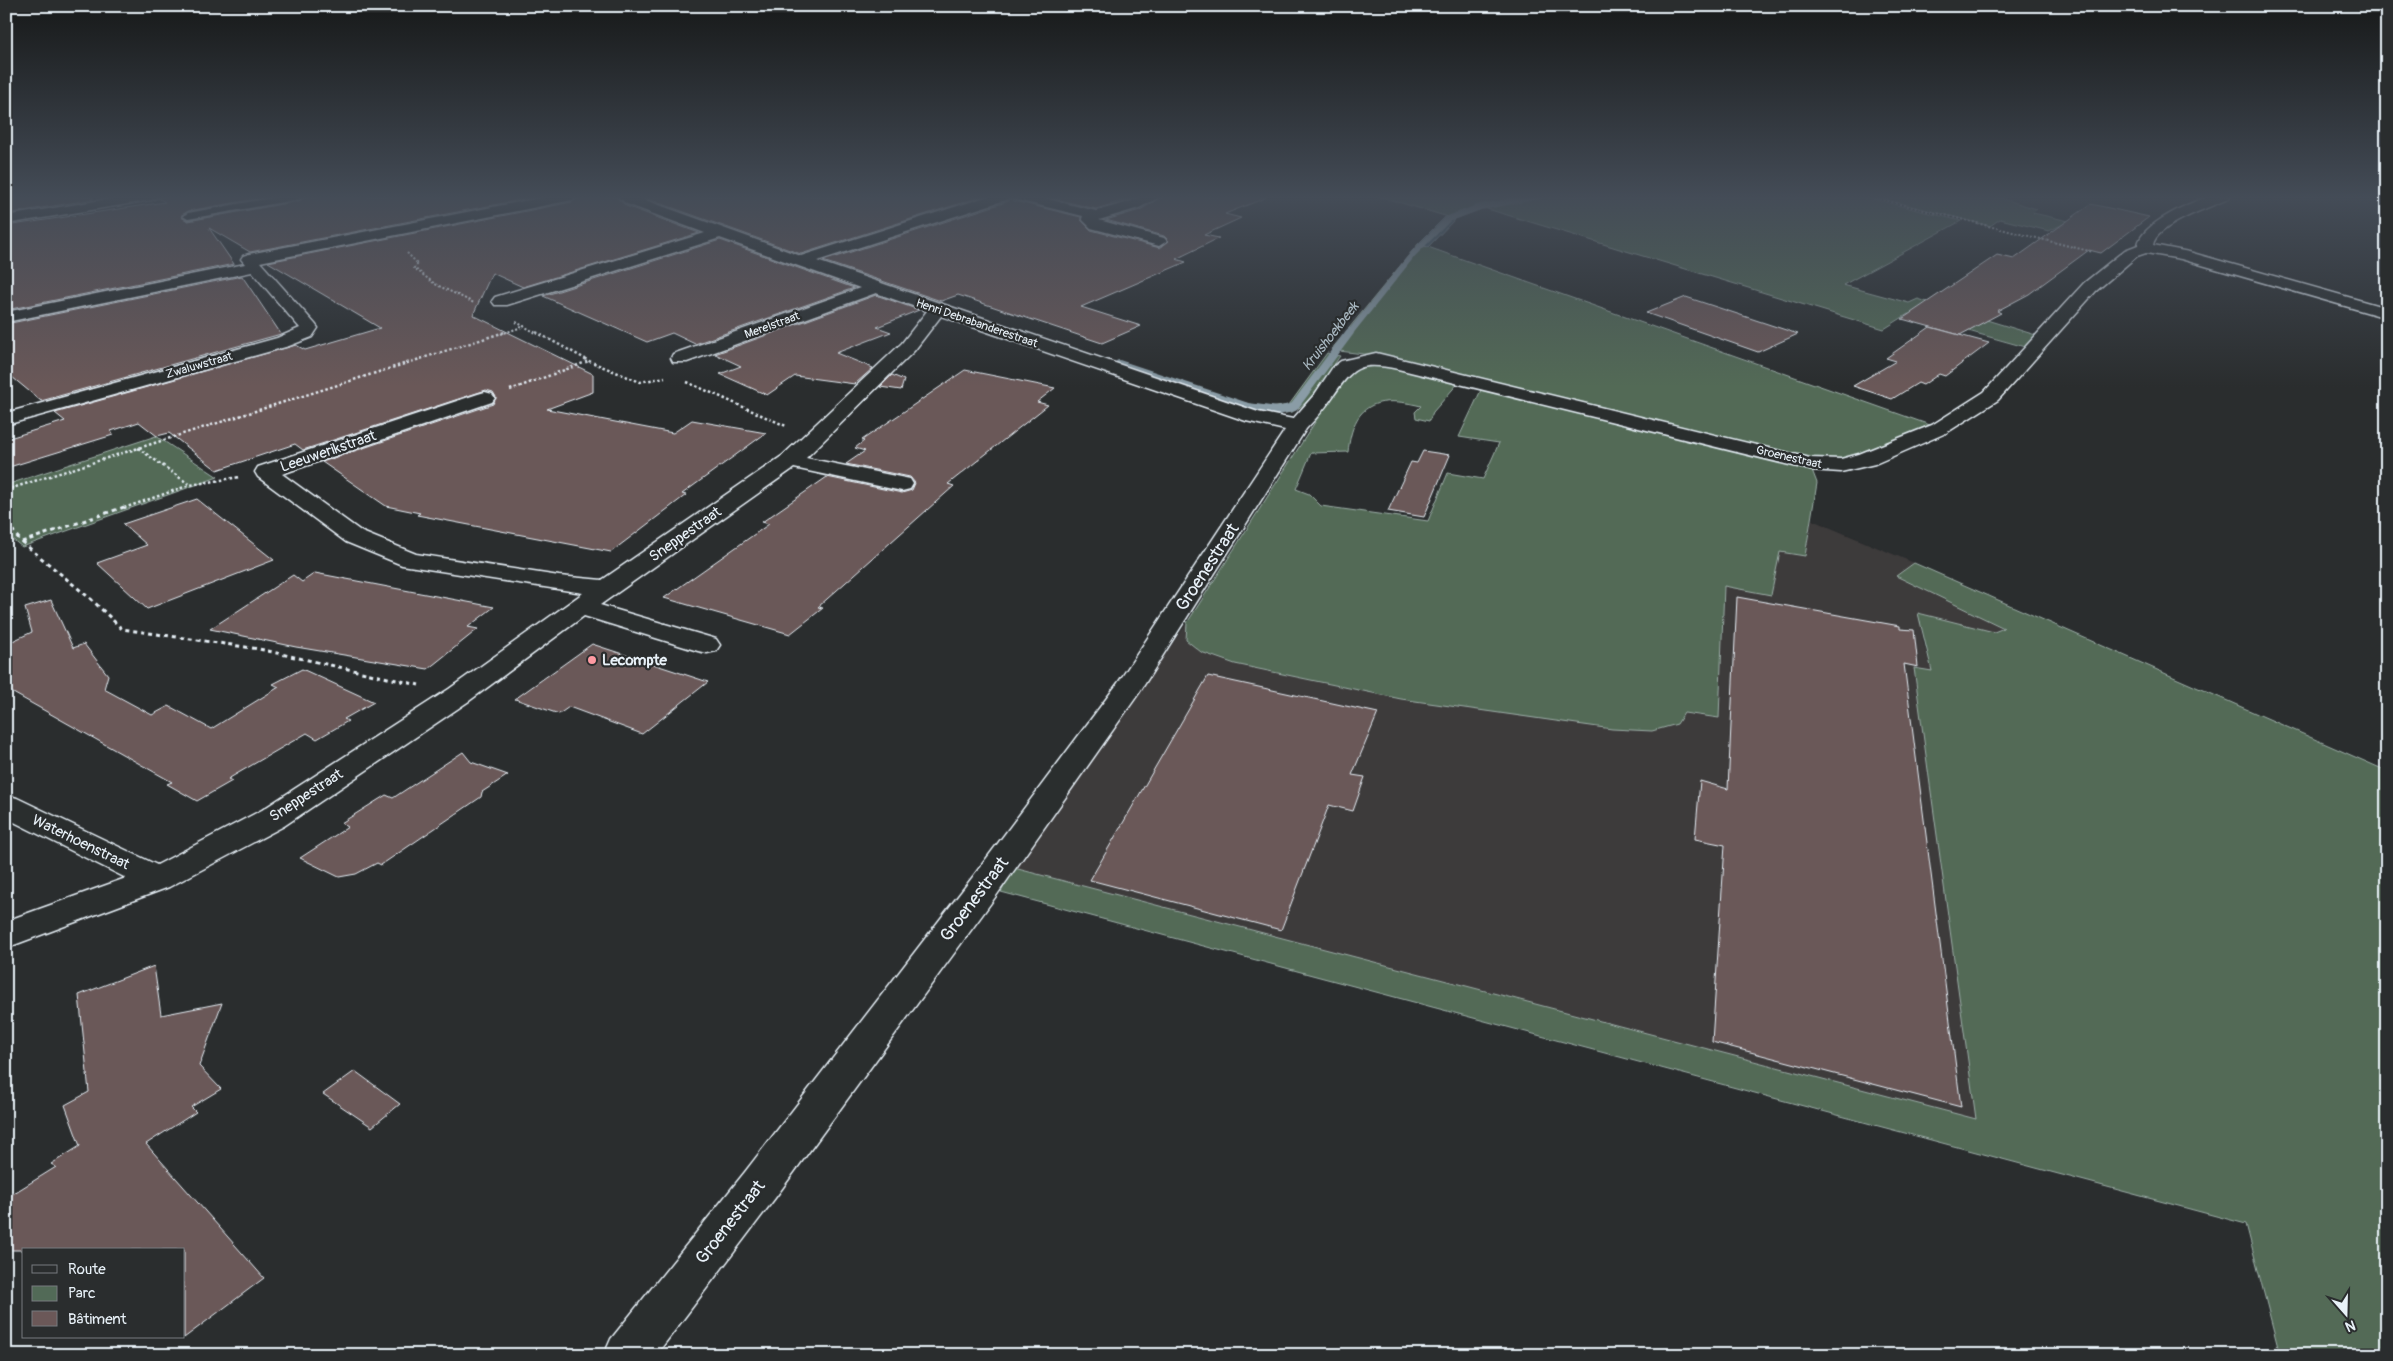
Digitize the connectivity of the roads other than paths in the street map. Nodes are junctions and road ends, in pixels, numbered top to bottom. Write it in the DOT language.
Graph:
graph roads {
  1 [pos="249,260"];
  2 [pos="635,260"];
  3 [pos="802,260"];
  4 [pos="2122,260"];
  5 [pos="2199,260"];
  6 [pos="255,267"];
  7 [pos="875,288"];
  8 [pos="501,301"];
  9 [pos="937,309"];
  10 [pos="2387,313"];
  11 [pos="6,317"];
  12 [pos="977,323"];
  13 [pos="908,347"];
  14 [pos="688,365"];
  15 [pos="485,398"];
  16 [pos="6,419"];
  17 [pos="1298,426"];
  18 [pos="790,461"];
  19 [pos="902,484"];
  20 [pos="608,588"];
  21 [pos="580,607"];
  22 [pos="707,645"];
  23 [pos="6,805"];
  24 [pos="157,879"];
  25 [pos="6,935"];
  26 [pos="627,1355"];
  1 -- 6 [label="street"];
  2 -- 8 [label="street"];
  3 -- 7 [label="street, Henri Debrabanderestraat"];
  4 -- 17 [label="street, Groenestraat"];
  5 -- 10 [label="street"];
  6 -- 11 [label="street"];
  6 -- 16 [label="street, Zwaluwstraat"];
  7 -- 9 [label="street, Henri Debrabanderestraat"];
  7 -- 14 [label="street, Merelstraat"];
  9 -- 12 [label="street, Henri Debrabanderestraat"];
  9 -- 13 [label="street, Sneppestraat"];
  12 -- 13 [label="street, Sneppestraat"];
  12 -- 17 [label="street, Henri Debrabanderestraat"];
  13 -- 18 [label="street, Sneppestraat"];
  15 -- 20 [label="street, Leeuwerikstraat"];
  17 -- 26 [label="street, Groenestraat"];
  18 -- 19 [label="street"];
  18 -- 20 [label="street, Sneppestraat"];
  20 -- 21 [label="street, Sneppestraat"];
  21 -- 22 [label="street"];
  21 -- 24 [label="street, Sneppestraat"];
  23 -- 24 [label="street, Waterhoenstraat"];
  24 -- 25 [label="street, Sneppestraat"];
}
